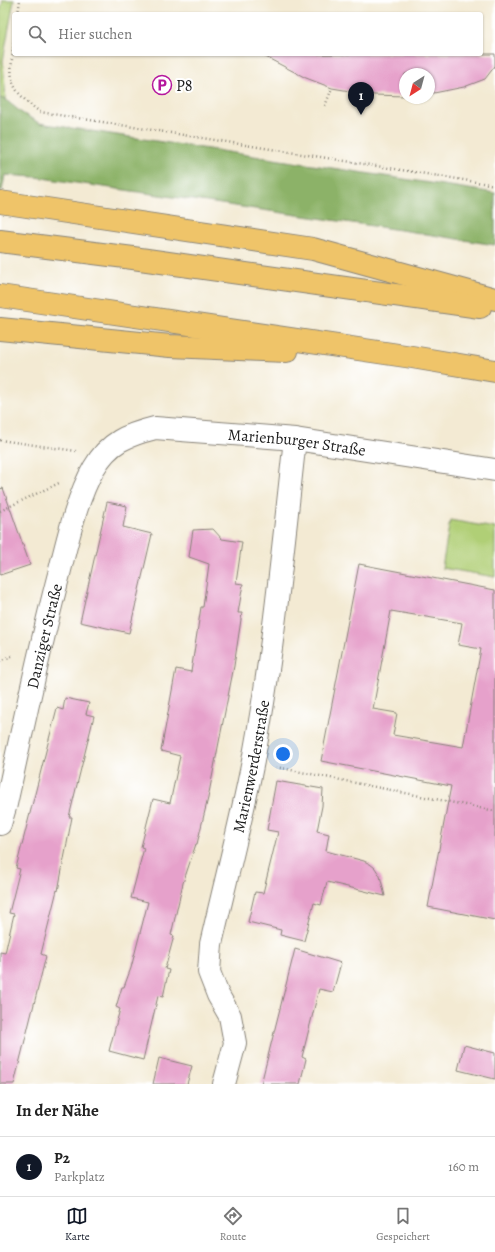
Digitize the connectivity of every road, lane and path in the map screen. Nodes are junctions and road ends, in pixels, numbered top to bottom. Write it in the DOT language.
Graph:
graph roads {
  1 [pos="20,0"];
  2 [pos="18,12"];
  3 [pos="12,56"];
  4 [pos="332,88"];
  5 [pos="325,106"];
  6 [pos="495,186"];
  7 [pos="0,202"];
  8 [pos="0,241"];
  9 [pos="0,296"];
  10 [pos="495,299"];
  11 [pos="495,309"];
  12 [pos="0,329"];
  13 [pos="412,357"];
  14 [pos="495,371"];
  15 [pos="295,439"];
  16 [pos="0,440"];
  17 [pos="104,454"];
  18 [pos="495,470"];
  19 [pos="59,483"];
  20 [pos="0,511"];
  21 [pos="252,762"];
  22 [pos="495,811"];
  23 [pos="0,824"];
  24 [pos="224,1084"];
  1 -- 2 [label="path"];
  3 -- 6 [label="path"];
  4 -- 5 [label="path"];
  7 -- 10 [label="highway"];
  8 -- 11 [label="highway"];
  9 -- 13 [label="highway"];
  12 -- 13 [label="highway"];
  13 -- 14 [label="highway"];
  15 -- 17 [label="street, Marienburger Straße"];
  15 -- 18 [label="street, Marienburger Straße"];
  15 -- 21 [label="street, Marienwerderstraße"];
  16 -- 17 [label="path"];
  17 -- 23 [label="street, Danziger Straße"];
  19 -- 20 [label="path"];
  21 -- 22 [label="path"];
  21 -- 24 [label="street, Marienwerderstraße"];
}
